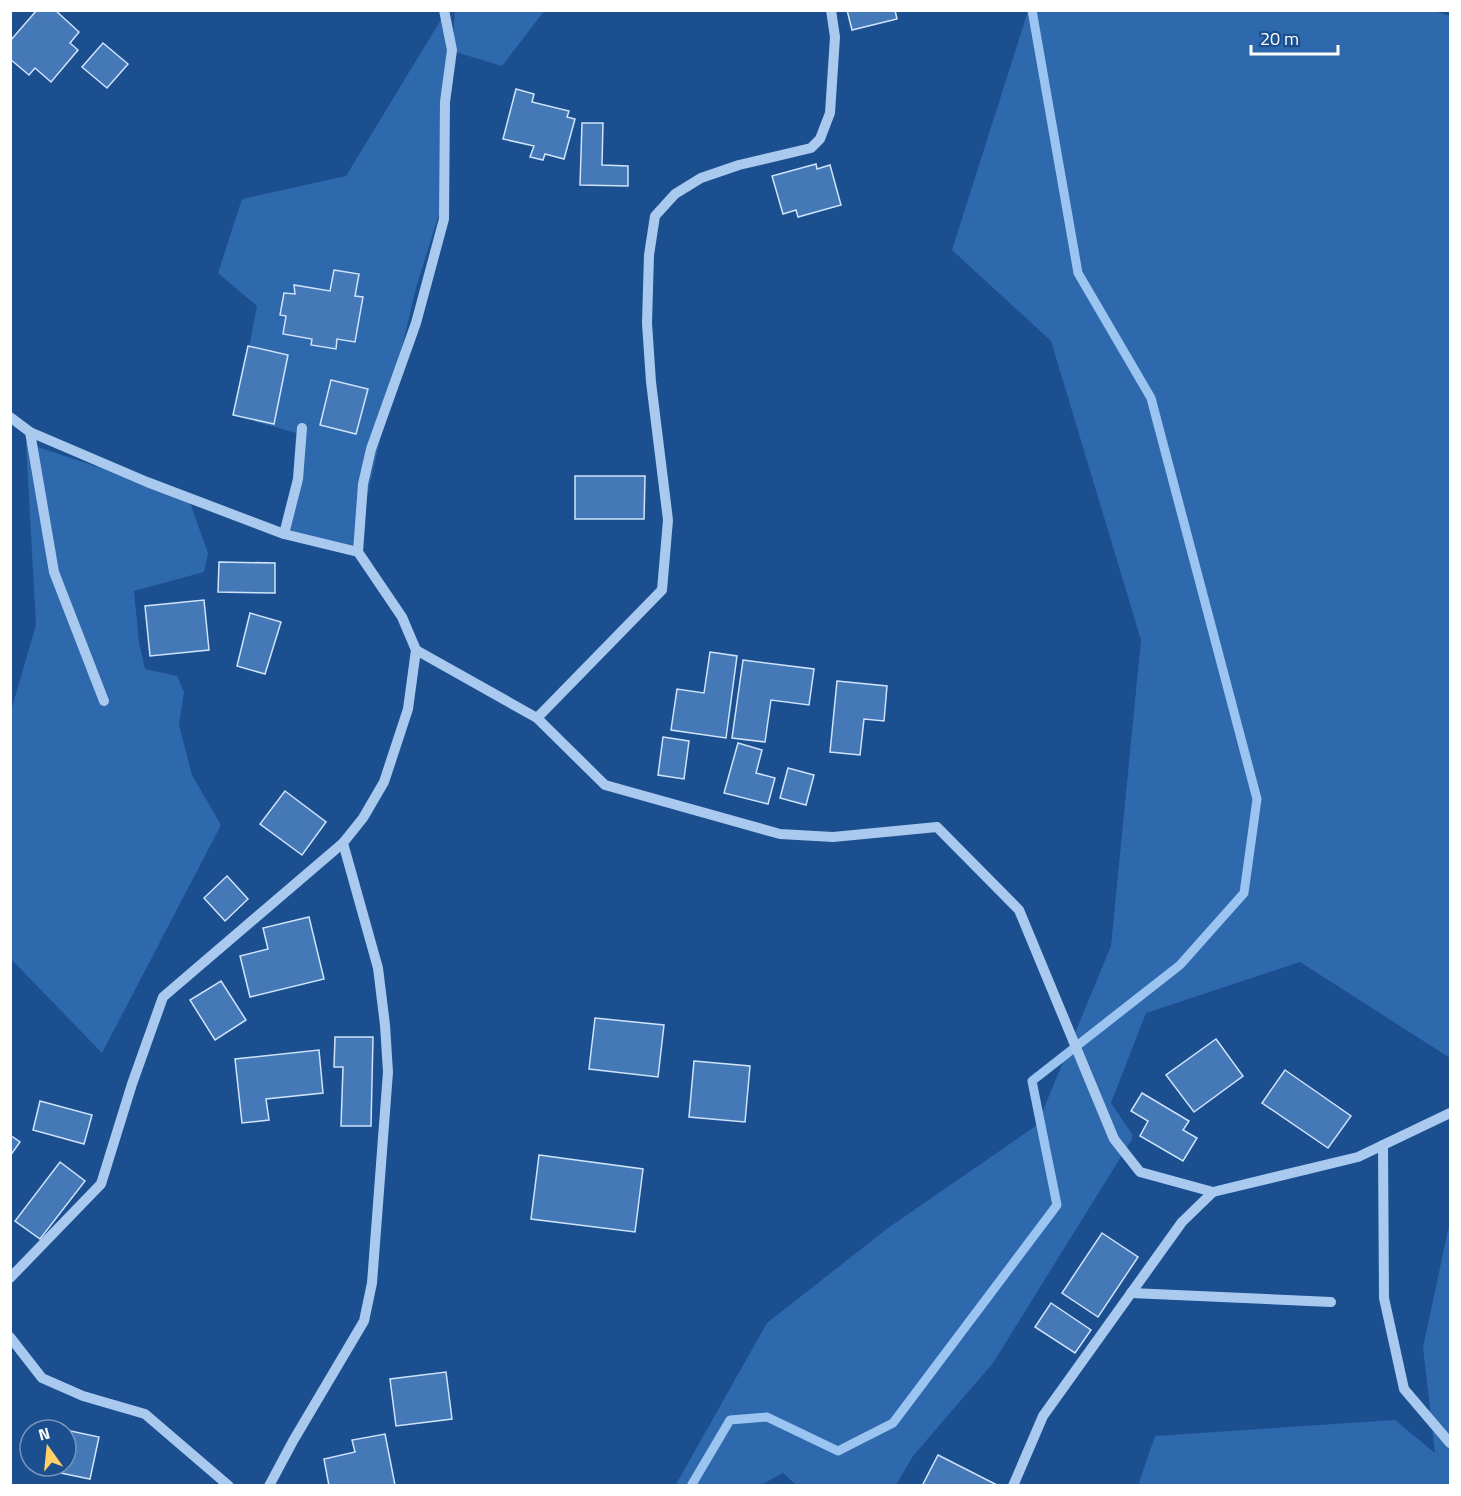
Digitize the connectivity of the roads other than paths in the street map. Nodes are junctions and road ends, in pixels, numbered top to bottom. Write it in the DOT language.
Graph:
graph roads {
  1 [pos="444,10"];
  2 [pos="831,10"];
  3 [pos="10,417"];
  4 [pos="302,428"];
  5 [pos="30,432"];
  6 [pos="284,534"];
  7 [pos="358,552"];
  8 [pos="416,650"];
  9 [pos="105,701"];
  10 [pos="537,718"];
  11 [pos="343,843"];
  12 [pos="1450,1113"];
  13 [pos="1383,1145"];
  14 [pos="1213,1192"];
  15 [pos="10,1278"];
  16 [pos="1131,1293"];
  17 [pos="1331,1302"];
  18 [pos="10,1337"];
  19 [pos="1450,1443"];
  20 [pos="229,1485"];
  21 [pos="269,1485"];
  22 [pos="1013,1485"];
  1 -- 7 [label="street"];
  2 -- 10 [label="street"];
  3 -- 5 [label="street"];
  4 -- 6 [label="street"];
  5 -- 6 [label="street"];
  5 -- 9 [label="street"];
  6 -- 7 [label="street"];
  7 -- 8 [label="street"];
  8 -- 10 [label="street"];
  8 -- 11 [label="street"];
  10 -- 14 [label="street"];
  11 -- 15 [label="street"];
  11 -- 21 [label="street"];
  12 -- 13 [label="street"];
  13 -- 14 [label="street"];
  13 -- 19 [label="street"];
  14 -- 16 [label="street"];
  16 -- 17 [label="street"];
  16 -- 22 [label="street"];
  18 -- 20 [label="street"];
}
